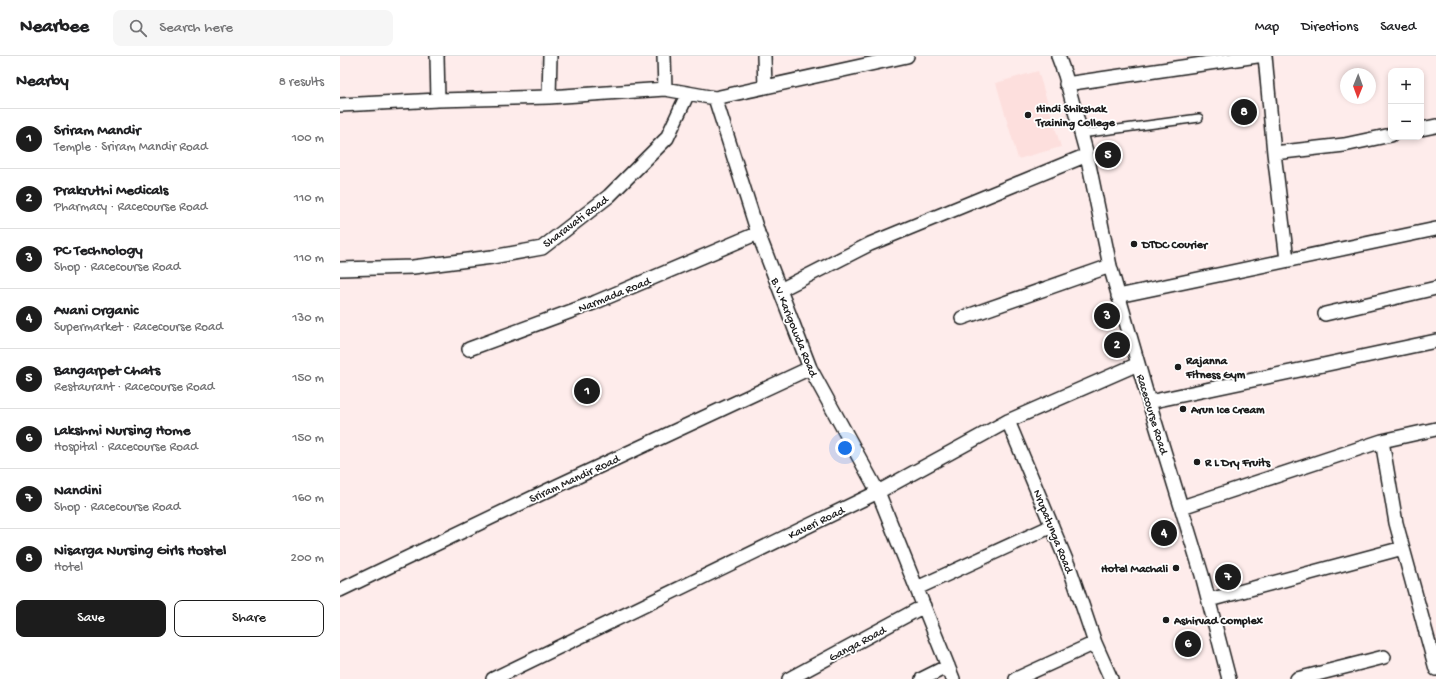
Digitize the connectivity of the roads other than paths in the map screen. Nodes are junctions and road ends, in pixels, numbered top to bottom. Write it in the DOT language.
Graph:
graph roads {
  1 [pos="437,56"];
  2 [pos="550,56"];
  3 [pos="664,56"];
  4 [pos="764,56"];
  5 [pos="907,56"];
  6 [pos="1058,56"];
  7 [pos="1257,56"];
  8 [pos="1265,56"];
  9 [pos="865,61"];
  10 [pos="1066,84"];
  11 [pos="765,87"];
  12 [pos="665,89"];
  13 [pos="688,93"];
  14 [pos="549,97"];
  15 [pos="715,98"];
  16 [pos="438,100"];
  17 [pos="340,105"];
  18 [pos="1199,118"];
  19 [pos="1436,126"];
  20 [pos="1424,128"];
  21 [pos="1081,134"];
  22 [pos="1388,136"];
  23 [pos="1274,153"];
  24 [pos="1087,155"];
  25 [pos="1436,229"];
  26 [pos="758,233"];
  27 [pos="1287,260"];
  28 [pos="1110,266"];
  29 [pos="340,269"];
  30 [pos="1436,288"];
  31 [pos="780,290"];
  32 [pos="1118,296"];
  33 [pos="1325,314"];
  34 [pos="962,318"];
  35 [pos="1436,341"];
  36 [pos="469,349"];
  37 [pos="1138,364"];
  38 [pos="810,368"];
  39 [pos="1149,402"];
  40 [pos="1008,421"];
  41 [pos="1436,429"];
  42 [pos="1382,441"];
  43 [pos="878,492"];
  44 [pos="1182,507"];
  45 [pos="1052,526"];
  46 [pos="1403,548"];
  47 [pos="917,588"];
  48 [pos="340,590"];
  49 [pos="1209,600"];
  50 [pos="924,606"];
  51 [pos="1095,643"];
  52 [pos="1384,657"];
  53 [pos="948,666"];
  54 [pos="1436,669"];
  55 [pos="493,679"];
  56 [pos="789,679"];
  57 [pos="922,679"];
  58 [pos="953,679"];
  59 [pos="1016,679"];
  60 [pos="1111,679"];
  61 [pos="1229,679"];
  62 [pos="1296,679"];
  1 -- 16 [label="street"];
  2 -- 14 [label="street"];
  3 -- 12 [label="street"];
  4 -- 11 [label="street"];
  5 -- 9 [label="street"];
  6 -- 10 [label="street, Racecourse Road"];
  7 -- 10 [label="street"];
  8 -- 23 [label="street"];
  9 -- 11 [label="street"];
  10 -- 21 [label="street, Racecourse Road"];
  11 -- 15 [label="street"];
  12 -- 13 [label="street"];
  12 -- 14 [label="street"];
  13 -- 15 [label="street"];
  13 -- 29 [label="street, Sharavati Road"];
  14 -- 16 [label="street"];
  15 -- 26 [label="street, B.V.Karigowda Road"];
  16 -- 17 [label="street"];
  18 -- 21 [label="lane"];
  19 -- 20 [label="street"];
  21 -- 24 [label="street, Racecourse Road"];
  22 -- 23 [label="street"];
  23 -- 27 [label="street"];
  24 -- 28 [label="street, Racecourse Road"];
  24 -- 31 [label="street"];
  25 -- 27 [label="street"];
  26 -- 31 [label="street, B.V.Karigowda Road"];
  26 -- 36 [label="street, Narmada Road"];
  27 -- 32 [label="street"];
  28 -- 32 [label="street, Racecourse Road"];
  28 -- 34 [label="street"];
  30 -- 33 [label="street"];
  31 -- 38 [label="street, B.V.Karigowda Road"];
  32 -- 37 [label="street, Racecourse Road"];
  35 -- 39 [label="street"];
  37 -- 39 [label="street, Racecourse Road"];
  37 -- 40 [label="street, Kaveri Road"];
  38 -- 43 [label="street, B.V.Karigowda Road"];
  38 -- 48 [label="street, Sriram Mandir Road"];
  39 -- 44 [label="street, Racecourse Road"];
  40 -- 43 [label="street, Kaveri Road"];
  40 -- 45 [label="street, Nrupatunga Road"];
  41 -- 42 [label="street"];
  42 -- 44 [label="street"];
  42 -- 46 [label="street"];
  43 -- 47 [label="street, B.V.Karigowda Road"];
  43 -- 55 [label="street, Kaveri Road"];
  44 -- 49 [label="street, Racecourse Road"];
  45 -- 47 [label="street"];
  45 -- 51 [label="street, Nrupatunga Road"];
  46 -- 49 [label="street"];
  46 -- 54 [label="street"];
  47 -- 50 [label="street, B.V.Karigowda Road"];
  49 -- 61 [label="street, Racecourse Road"];
  50 -- 53 [label="street, B.V.Karigowda Road"];
  50 -- 56 [label="street, Ganga Road"];
  51 -- 59 [label="street"];
  51 -- 60 [label="street, Nrupatunga Road"];
  52 -- 62 [label="street"];
  53 -- 57 [label="street"];
  53 -- 58 [label="street, B.V.Karigowda Road"];
}
